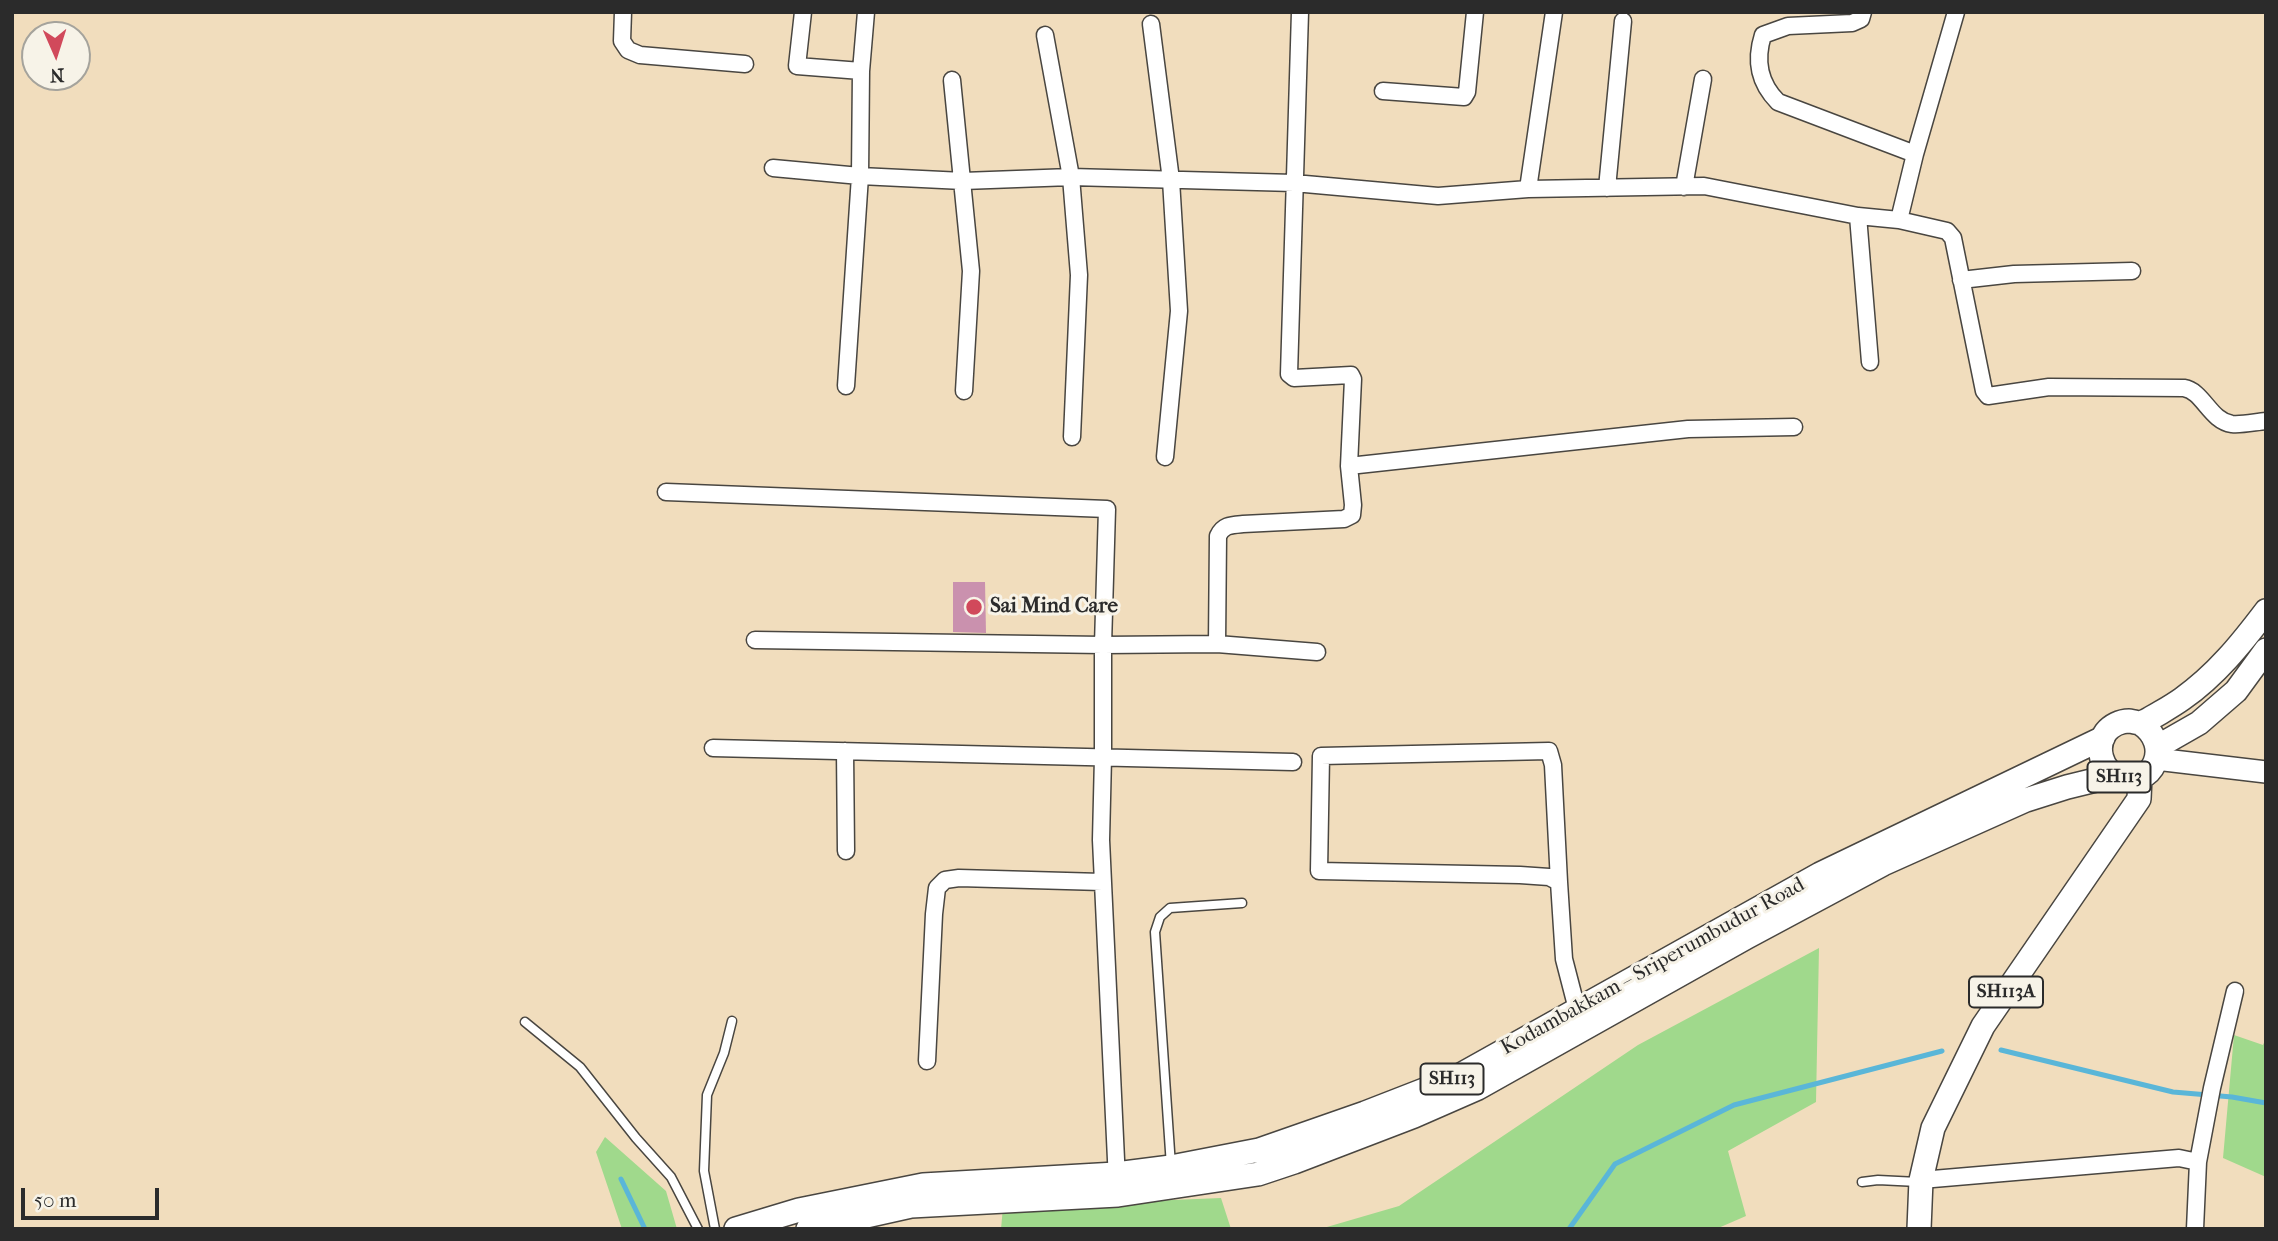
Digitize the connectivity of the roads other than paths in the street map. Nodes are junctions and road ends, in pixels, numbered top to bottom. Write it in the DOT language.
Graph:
graph roads {
  1 [pos="623,12"];
  2 [pos="803,12"];
  3 [pos="866,12"];
  4 [pos="1300,12"];
  5 [pos="1475,12"];
  6 [pos="1554,12"];
  7 [pos="1863,12"];
  8 [pos="1956,12"];
  9 [pos="1787,19"];
  10 [pos="1623,21"];
  11 [pos="1151,24"];
  12 [pos="1045,35"];
  13 [pos="745,64"];
  14 [pos="861,71"];
  15 [pos="1703,79"];
  16 [pos="952,80"];
  17 [pos="1383,91"];
  18 [pos="1915,153"];
  19 [pos="773,169"];
  20 [pos="860,176"];
  21 [pos="1071,177"];
  22 [pos="1171,180"];
  23 [pos="963,181"];
  24 [pos="1294,183"];
  25 [pos="1684,187"];
  26 [pos="1606,188"];
  27 [pos="1528,189"];
  28 [pos="1858,216"];
  29 [pos="1899,220"];
  30 [pos="2132,271"];
  31 [pos="1961,280"];
  32 [pos="1870,362"];
  33 [pos="846,386"];
  34 [pos="964,391"];
  35 [pos="2266,421"];
  36 [pos="1794,427"];
  37 [pos="1072,437"];
  38 [pos="1165,457"];
  39 [pos="1349,466"];
  40 [pos="666,492"];
  41 [pos="2266,611"];
  42 [pos="755,640"];
  43 [pos="1217,644"];
  44 [pos="1103,645"];
  45 [pos="2266,650"];
  46 [pos="1317,652"];
  47 [pos="2140,723"];
  48 [pos="2103,738"];
  49 [pos="713,748"];
  50 [pos="845,751"];
  51 [pos="2157,753"];
  52 [pos="1103,757"];
  53 [pos="1293,762"];
  54 [pos="2266,772"];
  55 [pos="2116,775"];
  56 [pos="2140,777"];
  57 [pos="845,851"];
  58 [pos="1102,882"];
  59 [pos="1559,882"];
  60 [pos="1242,903"];
  61 [pos="2235,991"];
  62 [pos="1579,1020"];
  63 [pos="732,1021"];
  64 [pos="525,1022"];
  65 [pos="927,1061"];
  66 [pos="2199,1162"];
  67 [pos="1171,1167"];
  68 [pos="1921,1181"];
  69 [pos="1862,1182"];
  70 [pos="1117,1184"];
  71 [pos="698,1229"];
  72 [pos="715,1229"];
  73 [pos="736,1229"];
  74 [pos="808,1229"];
  75 [pos="1920,1229"];
  76 [pos="2195,1229"];
  1 -- 13 [label="street"];
  2 -- 14 [label="street"];
  3 -- 14 [label="street"];
  4 -- 24 [label="street"];
  5 -- 17 [label="street"];
  6 -- 27 [label="street"];
  7 -- 9 [label="street"];
  8 -- 18 [label="street"];
  9 -- 18 [label="street"];
  10 -- 26 [label="street"];
  11 -- 22 [label="street"];
  12 -- 21 [label="street"];
  14 -- 20 [label="street"];
  15 -- 25 [label="street"];
  16 -- 23 [label="street"];
  18 -- 29 [label="street"];
  19 -- 20 [label="street"];
  20 -- 23 [label="street"];
  20 -- 33 [label="street"];
  21 -- 22 [label="street"];
  21 -- 23 [label="street"];
  21 -- 37 [label="street"];
  22 -- 24 [label="street"];
  22 -- 38 [label="street"];
  23 -- 34 [label="street"];
  24 -- 27 [label="street"];
  24 -- 39 [label="street"];
  25 -- 26 [label="street"];
  25 -- 28 [label="street"];
  26 -- 27 [label="street"];
  28 -- 29 [label="street"];
  28 -- 32 [label="street"];
  29 -- 31 [label="street"];
  30 -- 31 [label="street"];
  31 -- 35 [label="street"];
  36 -- 39 [label="street"];
  39 -- 43 [label="street"];
  40 -- 44 [label="street"];
  41 -- 47 [label="main road, Kodambakkam – Sriperumbudur Road / SH113"];
  42 -- 44 [label="street"];
  43 -- 44 [label="street"];
  43 -- 46 [label="street"];
  44 -- 52 [label="street"];
  45 -- 51 [label="main road, SH113"];
  47 -- 48 [label="main road, Kodambakkam – Sriperumbudur Road / SH113"];
  47 -- 51 [label="main road, SH113"];
  48 -- 55 [label="main road, SH113"];
  48 -- 62 [label="main road, Kodambakkam – Sriperumbudur Road / SH113"];
  49 -- 50 [label="street"];
  50 -- 52 [label="street"];
  50 -- 57 [label="street"];
  51 -- 54 [label="main road"];
  51 -- 56 [label="main road, SH113"];
  52 -- 53 [label="street"];
  52 -- 58 [label="street"];
  55 -- 56 [label="main road, Kodambakkam – Sriperumbudur Road / SH113"];
  55 -- 62 [label="main road, Kodambakkam – Sriperumbudur Road / SH113"];
  56 -- 68 [label="main road, SH113A"];
  58 -- 65 [label="street"];
  58 -- 70 [label="street"];
  59 -- 59 [label="street"];
  59 -- 62 [label="street"];
  60 -- 67 [label="lane"];
  61 -- 66 [label="street"];
  62 -- 67 [label="main road, Kodambakkam – Sriperumbudur Road / SH113"];
  62 -- 70 [label="main road, Kodambakkam – Sriperumbudur Road / SH113"];
  63 -- 72 [label="lane"];
  64 -- 71 [label="lane"];
  66 -- 68 [label="street"];
  66 -- 76 [label="street"];
  67 -- 70 [label="main road, Kodambakkam – Sriperumbudur Road / SH113"];
  68 -- 69 [label="lane"];
  68 -- 75 [label="main road, SH113A"];
  70 -- 73 [label="main road, Kodambakkam – Sriperumbudur Road / SH113"];
  70 -- 74 [label="main road, Kodambakkam – Sriperumbudur Road / SH113"];
}
